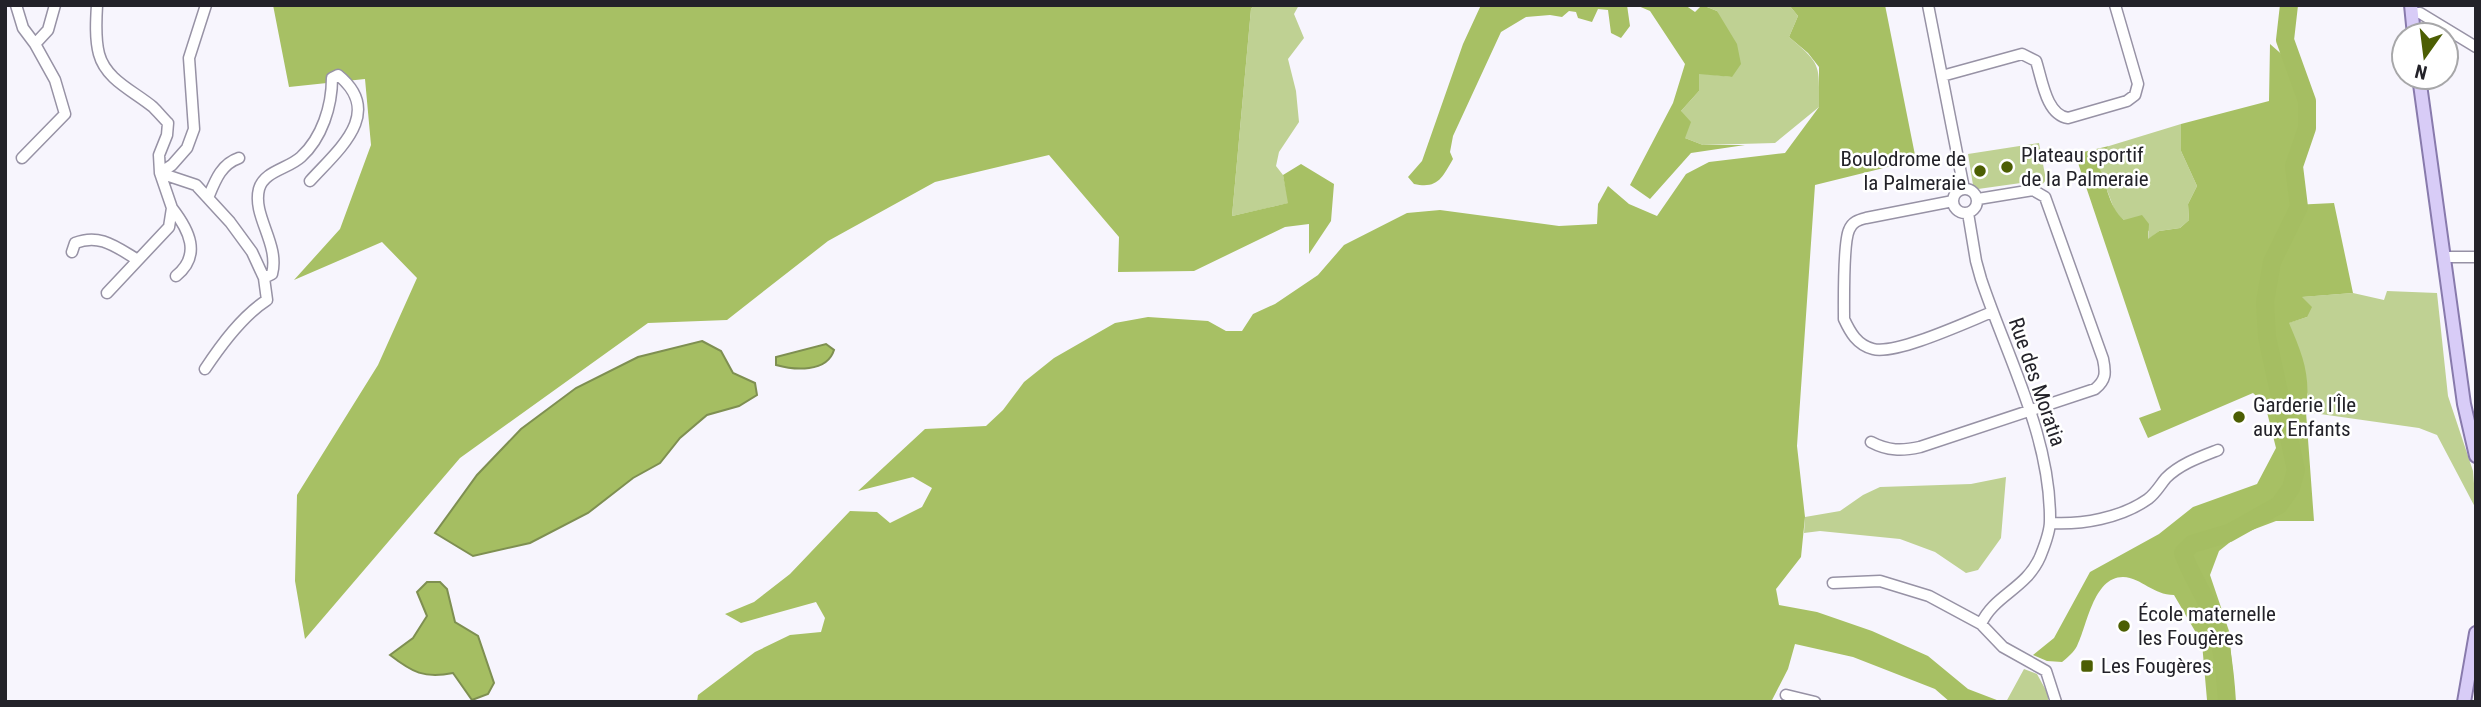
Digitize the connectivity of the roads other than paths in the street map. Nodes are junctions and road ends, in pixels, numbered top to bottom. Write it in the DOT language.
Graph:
graph roads {
  1 [pos="16,5"];
  2 [pos="55,5"];
  3 [pos="97,5"];
  4 [pos="206,5"];
  5 [pos="1928,5"];
  6 [pos="2115,5"];
  7 [pos="2412,9"];
  8 [pos="35,44"];
  9 [pos="2476,47"];
  10 [pos="1942,76"];
  11 [pos="2421,91"];
  12 [pos="22,158"];
  13 [pos="239,158"];
  14 [pos="160,173"];
  15 [pos="310,181"];
  16 [pos="1964,188"];
  17 [pos="208,198"];
  18 [pos="1978,198"];
  19 [pos="1953,201"];
  20 [pos="172,208"];
  21 [pos="1968,213"];
  22 [pos="72,252"];
  23 [pos="2444,257"];
  24 [pos="2476,257"];
  25 [pos="138,260"];
  26 [pos="176,276"];
  27 [pos="264,278"];
  28 [pos="107,293"];
  29 [pos="1992,312"];
  30 [pos="205,369"];
  31 [pos="2029,412"];
  32 [pos="2473,428"];
  33 [pos="1871,442"];
  34 [pos="2218,450"];
  35 [pos="2476,456"];
  36 [pos="2050,523"];
  37 [pos="1833,583"];
  38 [pos="1981,624"];
  39 [pos="2476,633"];
  40 [pos="1786,695"];
  41 [pos="1815,702"];
  42 [pos="2056,702"];
  43 [pos="2465,702"];
  1 -- 8 [label="street"];
  2 -- 8 [label="street"];
  3 -- 14 [label="street"];
  4 -- 14 [label="street"];
  5 -- 10 [label="street"];
  6 -- 10 [label="street"];
  7 -- 9 [label="street"];
  8 -- 12 [label="street"];
  10 -- 16 [label="street"];
  11 -- 23 [label="main road"];
  13 -- 17 [label="street"];
  14 -- 17 [label="street"];
  14 -- 20 [label="street"];
  15 -- 27 [label="street"];
  16 -- 18 [label="street"];
  16 -- 19 [label="street"];
  17 -- 27 [label="street"];
  18 -- 21 [label="street"];
  18 -- 31 [label="street"];
  19 -- 21 [label="street"];
  19 -- 29 [label="street"];
  20 -- 25 [label="street"];
  20 -- 26 [label="street"];
  21 -- 29 [label="street, Rue des Moratia"];
  22 -- 25 [label="street"];
  23 -- 24 [label="street"];
  23 -- 32 [label="main road"];
  25 -- 28 [label="street"];
  27 -- 30 [label="street"];
  29 -- 31 [label="street, Rue des Moratia"];
  31 -- 33 [label="street"];
  31 -- 36 [label="street, Rue des Moratia"];
  32 -- 35 [label="main road"];
  34 -- 36 [label="street"];
  36 -- 38 [label="street, Rue des Moratia"];
  37 -- 38 [label="street"];
  38 -- 42 [label="street"];
  39 -- 43 [label="main road"];
  40 -- 41 [label="street"];
}
